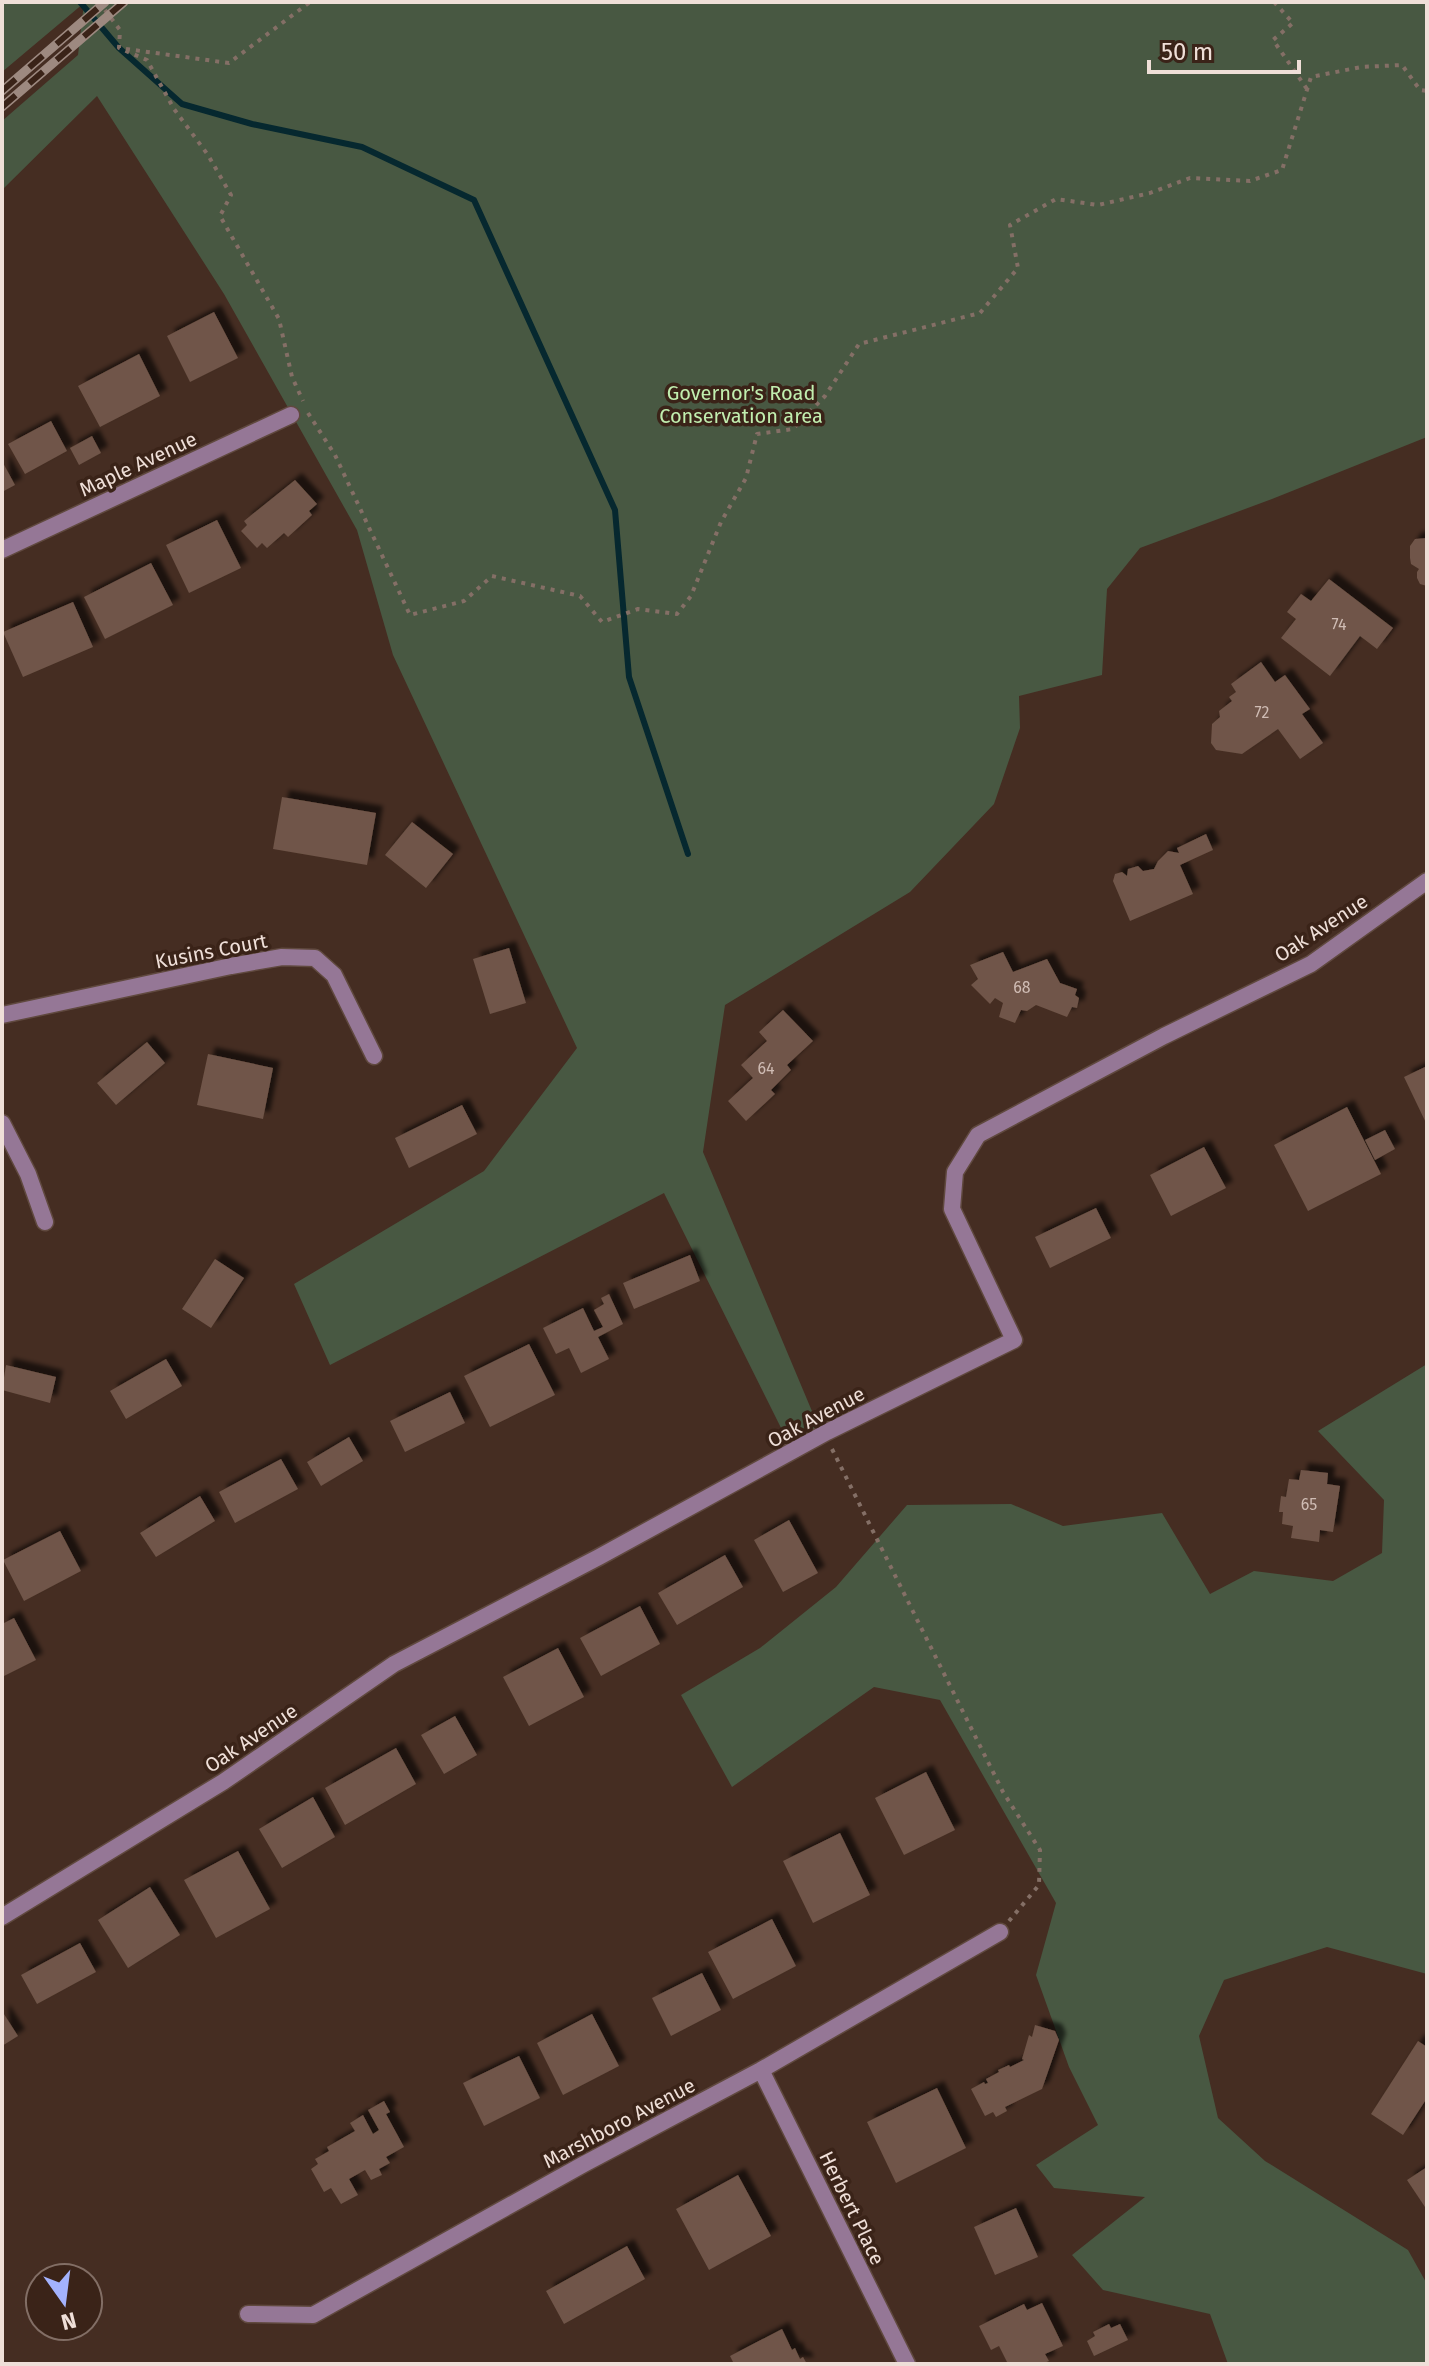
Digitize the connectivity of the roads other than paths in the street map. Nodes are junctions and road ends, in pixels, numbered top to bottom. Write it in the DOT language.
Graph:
graph roads {
  1 [pos="291,415"];
  2 [pos="2,550"];
  3 [pos="1427,881"];
  4 [pos="2,1015"];
  5 [pos="374,1056"];
  6 [pos="2,1123"];
  7 [pos="45,1222"];
  8 [pos="2,1917"];
  9 [pos="1000,1932"];
  10 [pos="761,2070"];
  11 [pos="248,2314"];
  12 [pos="907,2364"];
  1 -- 2 [label="street, Maple Avenue"];
  3 -- 8 [label="street, Oak Avenue"];
  4 -- 5 [label="street, Kusins Court"];
  6 -- 7 [label="street"];
  9 -- 10 [label="street, Marshboro Avenue"];
  10 -- 11 [label="street, Marshboro Avenue"];
  10 -- 12 [label="street, Herbert Place"];
}
